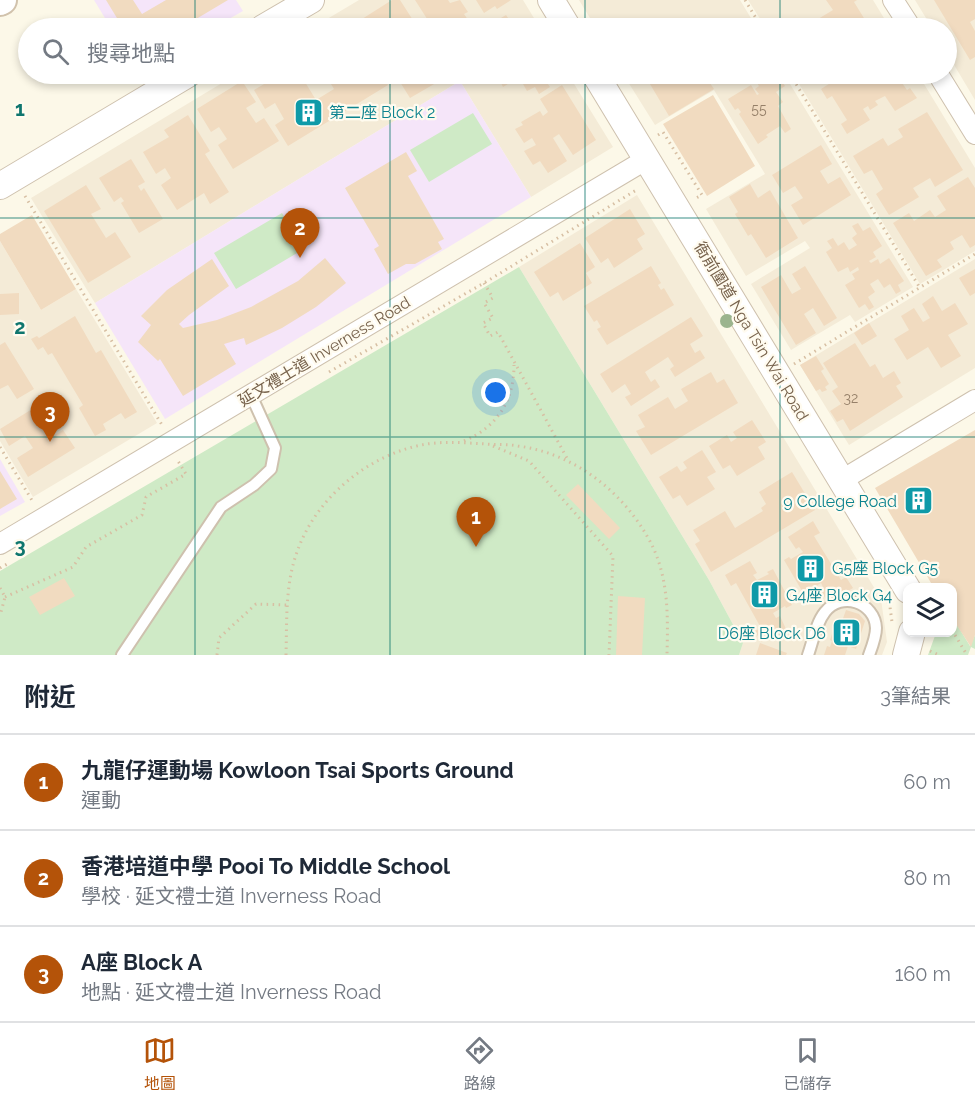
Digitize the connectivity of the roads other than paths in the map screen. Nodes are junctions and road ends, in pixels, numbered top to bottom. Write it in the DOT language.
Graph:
graph roads {
  1 [pos="311,0"];
  2 [pos="551,0"];
  3 [pos="894,0"];
  4 [pos="280,18"];
  5 [pos="562,18"];
  6 [pos="905,18"];
  7 [pos="171,84"];
  8 [pos="603,84"];
  9 [pos="944,84"];
  10 [pos="975,134"];
  11 [pos="652,147"];
  12 [pos="0,186"];
  13 [pos="251,395"];
  14 [pos="975,400"];
  15 [pos="842,480"];
  16 [pos="0,544"];
  17 [pos="904,583"];
  18 [pos="122,655"];
  19 [pos="808,655"];
  20 [pos="869,655"];
  1 -- 4 [label="street"];
  2 -- 5 [label="street"];
  3 -- 6 [label="street"];
  7 -- 12 [label="street"];
  8 -- 11 [label="street, 衙前圍道 Nga Tsin Wai Road"];
  9 -- 10 [label="street"];
  11 -- 13 [label="street, 延文禮士道 Inverness Road"];
  11 -- 15 [label="street, 衙前圍道 Nga Tsin Wai Road"];
  13 -- 16 [label="street, 延文禮士道 Inverness Road"];
  13 -- 18 [label="lane"];
  14 -- 15 [label="street"];
  15 -- 17 [label="street, 衙前圍道 Nga Tsin Wai Road"];
  19 -- 20 [label="lane"];
}
